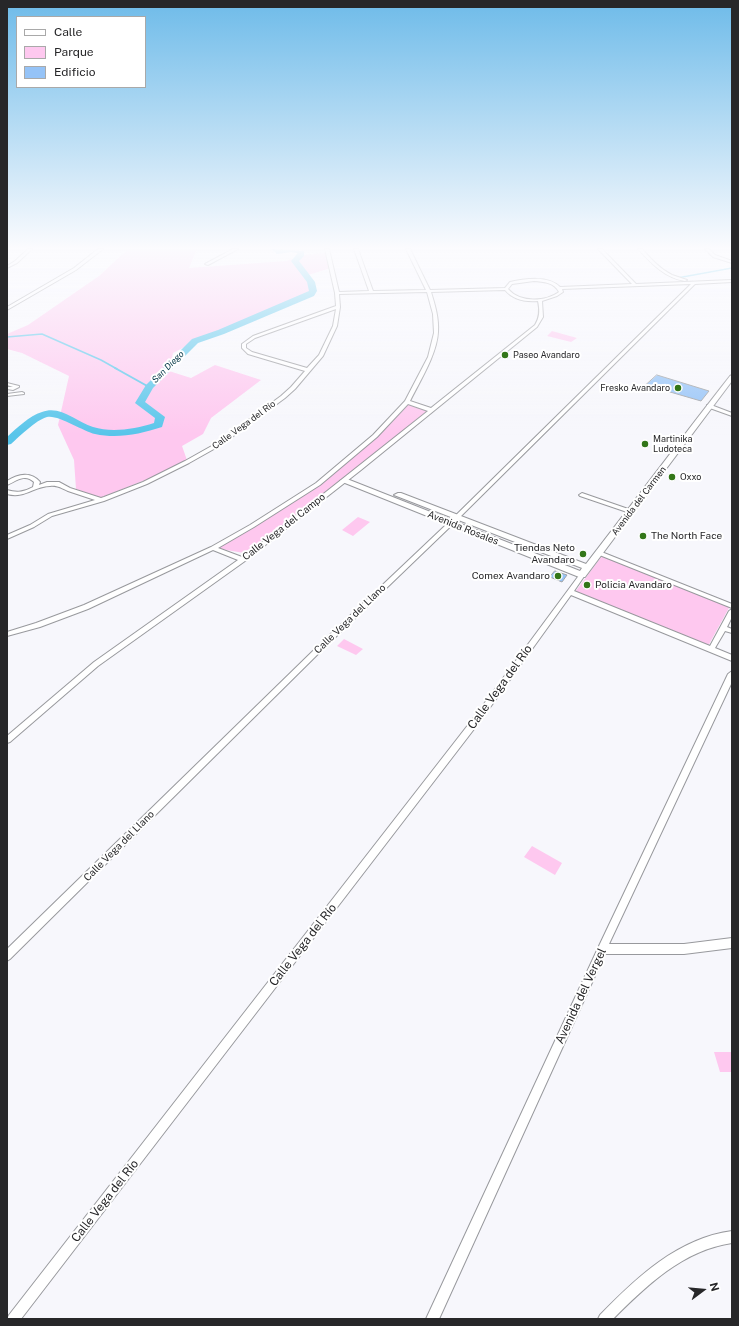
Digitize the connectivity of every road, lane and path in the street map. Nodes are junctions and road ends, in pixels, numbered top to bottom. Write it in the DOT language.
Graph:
graph roads {
  1 [pos="327,311"];
  2 [pos="337,311"];
  3 [pos="434,311"];
  4 [pos="542,311"];
  5 [pos="666,311"];
  6 [pos="308,370"];
  7 [pos="732,377"];
  8 [pos="7,384"];
  9 [pos="7,388"];
  10 [pos="22,393"];
  11 [pos="7,395"];
  12 [pos="407,402"];
  13 [pos="709,406"];
  14 [pos="431,410"];
  15 [pos="732,415"];
  16 [pos="347,478"];
  17 [pos="7,483"];
  18 [pos="35,488"];
  19 [pos="8,493"];
  20 [pos="582,495"];
  21 [pos="102,500"];
  22 [pos="632,512"];
  23 [pos="453,521"];
  24 [pos="7,537"];
  25 [pos="213,548"];
  26 [pos="599,553"];
  27 [pos="243,560"];
  28 [pos="587,567"];
  29 [pos="582,575"];
  30 [pos="570,592"];
  31 [pos="732,606"];
  32 [pos="732,611"];
  33 [pos="723,628"];
  34 [pos="732,631"];
  35 [pos="7,634"];
  36 [pos="711,650"];
  37 [pos="732,658"];
  38 [pos="732,674"];
  39 [pos="7,740"];
  40 [pos="732,943"];
  41 [pos="602,949"];
  42 [pos="7,956"];
  43 [pos="732,1237"];
  44 [pos="14,1319"];
  45 [pos="432,1319"];
  46 [pos="604,1319"];
  1 -- 6 [label="street"];
  2 -- 6 [label="street, Calle Vega del Río"];
  3 -- 12 [label="street, Calle Vega del Campo"];
  4 -- 14 [label="street, Calle Vega del Campo"];
  5 -- 23 [label="street, Calle Vega del Llano"];
  6 -- 21 [label="street, Calle Vega del Río"];
  7 -- 13 [label="street, Avenida del Carmen"];
  8 -- 9 [label="street"];
  10 -- 11 [label="street"];
  12 -- 14 [label="street"];
  12 -- 25 [label="street, Calle Vega del Campo"];
  13 -- 15 [label="street"];
  13 -- 22 [label="street, Avenida del Carmen"];
  14 -- 16 [label="street, Calle Vega del Campo"];
  16 -- 23 [label="street, Avenida Rosales"];
  16 -- 27 [label="street, Calle Vega del Campo"];
  17 -- 18 [label="street"];
  18 -- 19 [label="street"];
  18 -- 21 [label="street"];
  20 -- 22 [label="street"];
  21 -- 24 [label="street, Calle Vega del Río"];
  22 -- 26 [label="street, Avenida del Carmen"];
  23 -- 28 [label="street, Avenida Rosales"];
  23 -- 29 [label="street, Avenida Rosales"];
  23 -- 42 [label="street, Calle Vega del Llano"];
  25 -- 27 [label="street"];
  25 -- 35 [label="street"];
  26 -- 28 [label="street, Avenida del Carmen"];
  26 -- 31 [label="street"];
  27 -- 39 [label="street, Calle Vega del Campo"];
  28 -- 29 [label="street, Calle Vega del Río"];
  29 -- 30 [label="street, Calle Vega del Río"];
  30 -- 36 [label="street"];
  30 -- 44 [label="street, Calle Vega del Río"];
  32 -- 33 [label="street"];
  33 -- 34 [label="street"];
  33 -- 36 [label="street"];
  36 -- 37 [label="street"];
  38 -- 41 [label="street, Avenida del Vergel"];
  40 -- 41 [label="street"];
  41 -- 45 [label="street, Avenida del Vergel"];
  43 -- 46 [label="street"];
}
